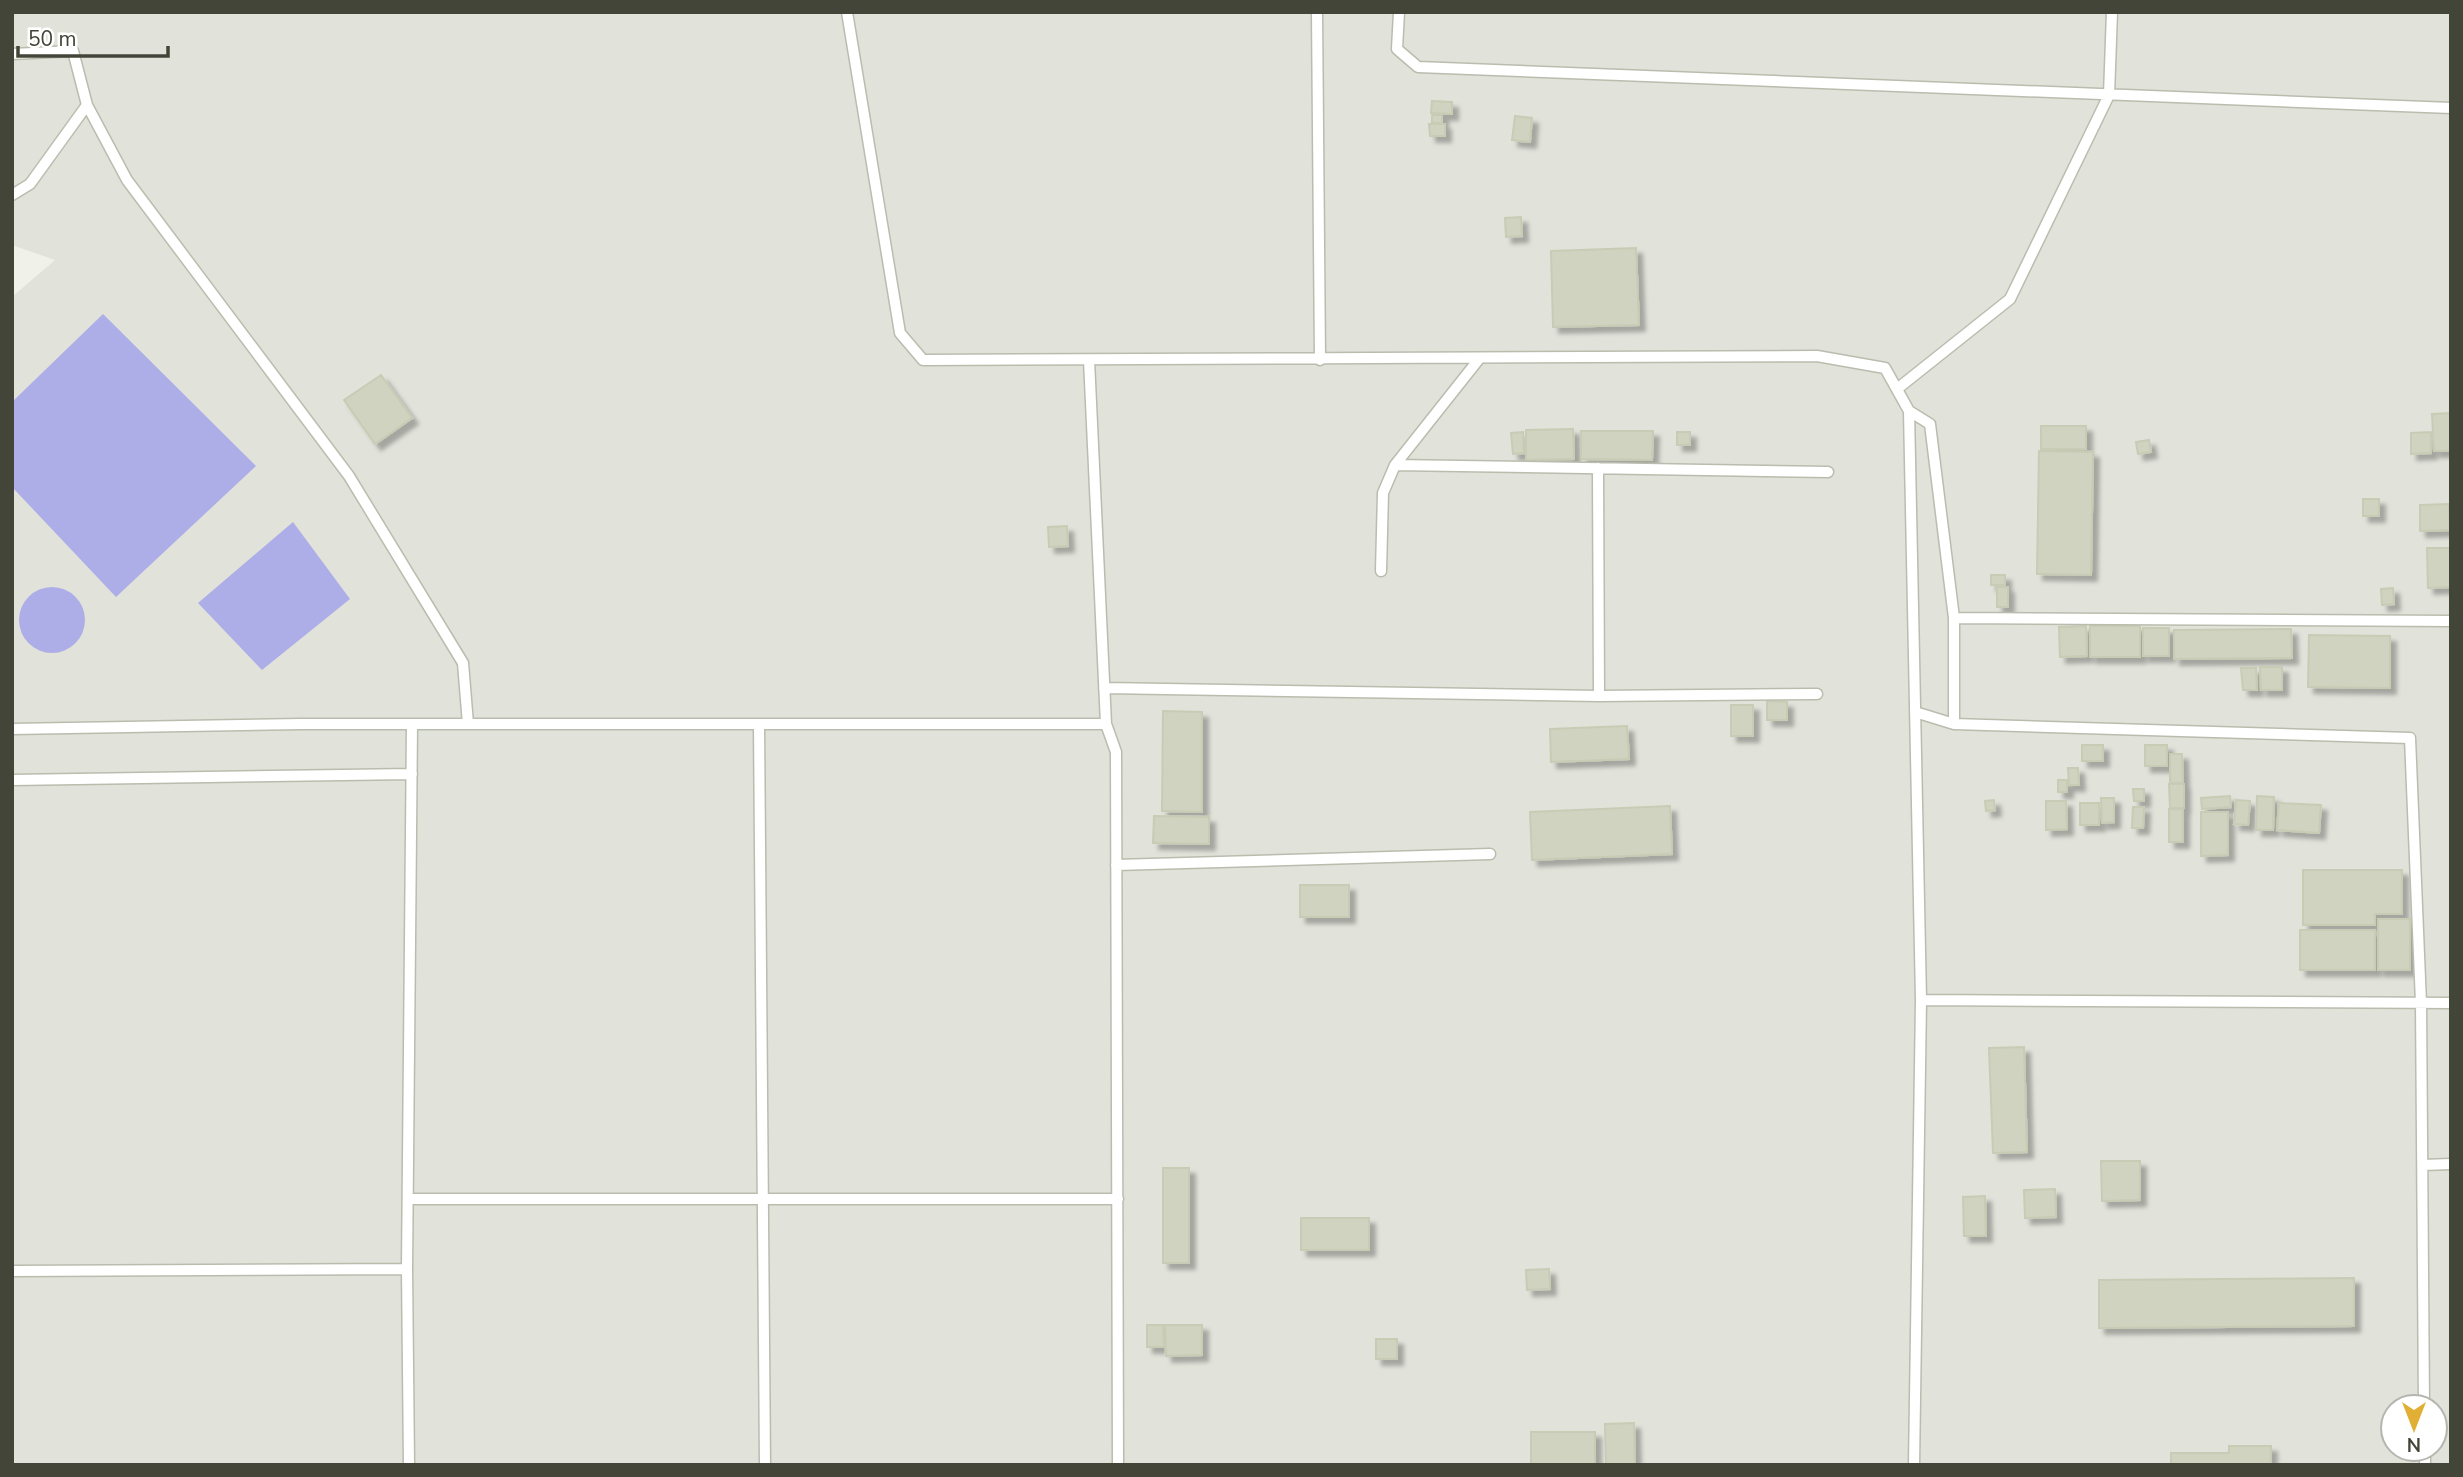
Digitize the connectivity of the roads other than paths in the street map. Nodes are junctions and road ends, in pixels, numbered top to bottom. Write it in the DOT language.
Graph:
graph roads {
  1 [pos="847,12"];
  2 [pos="1317,12"];
  3 [pos="1399,12"];
  4 [pos="2112,12"];
  5 [pos="12,54"];
  6 [pos="2109,95"];
  7 [pos="87,105"];
  8 [pos="2451,108"];
  9 [pos="12,195"];
  10 [pos="1479,359"];
  11 [pos="1089,360"];
  12 [pos="1320,360"];
  13 [pos="1897,389"];
  14 [pos="1909,411"];
  15 [pos="1395,465"];
  16 [pos="1598,468"];
  17 [pos="1828,472"];
  18 [pos="1381,571"];
  19 [pos="1954,618"];
  20 [pos="2451,621"];
  21 [pos="1104,688"];
  22 [pos="1817,694"];
  23 [pos="1599,696"];
  24 [pos="1915,712"];
  25 [pos="412,724"];
  26 [pos="468,724"];
  27 [pos="759,724"];
  28 [pos="1106,724"];
  29 [pos="1954,724"];
  30 [pos="12,729"];
  31 [pos="412,774"];
  32 [pos="12,780"];
  33 [pos="1490,854"];
  34 [pos="1116,865"];
  35 [pos="1921,1000"];
  36 [pos="2421,1003"];
  37 [pos="2451,1003"];
  38 [pos="2451,1164"];
  39 [pos="2423,1165"];
  40 [pos="408,1199"];
  41 [pos="763,1199"];
  42 [pos="1118,1199"];
  43 [pos="407,1269"];
  44 [pos="12,1271"];
  45 [pos="2424,1393"];
  46 [pos="409,1465"];
  47 [pos="765,1465"];
  48 [pos="1118,1465"];
  49 [pos="1914,1465"];
  1 -- 11 [label="lane"];
  2 -- 12 [label="lane"];
  3 -- 6 [label="lane"];
  4 -- 6 [label="lane"];
  5 -- 7 [label="lane"];
  6 -- 8 [label="lane"];
  6 -- 13 [label="lane"];
  7 -- 9 [label="lane"];
  7 -- 26 [label="lane"];
  10 -- 12 [label="lane"];
  10 -- 13 [label="lane"];
  10 -- 15 [label="lane"];
  11 -- 12 [label="lane"];
  11 -- 21 [label="lane"];
  13 -- 14 [label="lane"];
  14 -- 19 [label="lane"];
  14 -- 24 [label="lane"];
  15 -- 16 [label="lane"];
  15 -- 18 [label="lane"];
  16 -- 17 [label="lane"];
  16 -- 23 [label="lane"];
  19 -- 20 [label="lane"];
  19 -- 29 [label="lane"];
  21 -- 23 [label="lane"];
  21 -- 28 [label="lane"];
  22 -- 23 [label="lane"];
  24 -- 29 [label="lane"];
  24 -- 35 [label="lane"];
  25 -- 26 [label="lane"];
  25 -- 30 [label="lane"];
  25 -- 31 [label="lane"];
  26 -- 27 [label="lane"];
  27 -- 28 [label="lane"];
  27 -- 41 [label="lane"];
  28 -- 34 [label="lane"];
  29 -- 36 [label="lane"];
  31 -- 32 [label="lane"];
  31 -- 40 [label="lane"];
  33 -- 34 [label="lane"];
  34 -- 42 [label="lane"];
  35 -- 36 [label="lane"];
  35 -- 49 [label="lane"];
  36 -- 37 [label="lane"];
  36 -- 39 [label="lane"];
  38 -- 39 [label="lane"];
  39 -- 45 [label="lane"];
  40 -- 41 [label="lane"];
  40 -- 43 [label="lane"];
  41 -- 42 [label="lane"];
  41 -- 47 [label="lane"];
  42 -- 48 [label="lane"];
  43 -- 44 [label="lane"];
  43 -- 46 [label="lane"];
}
